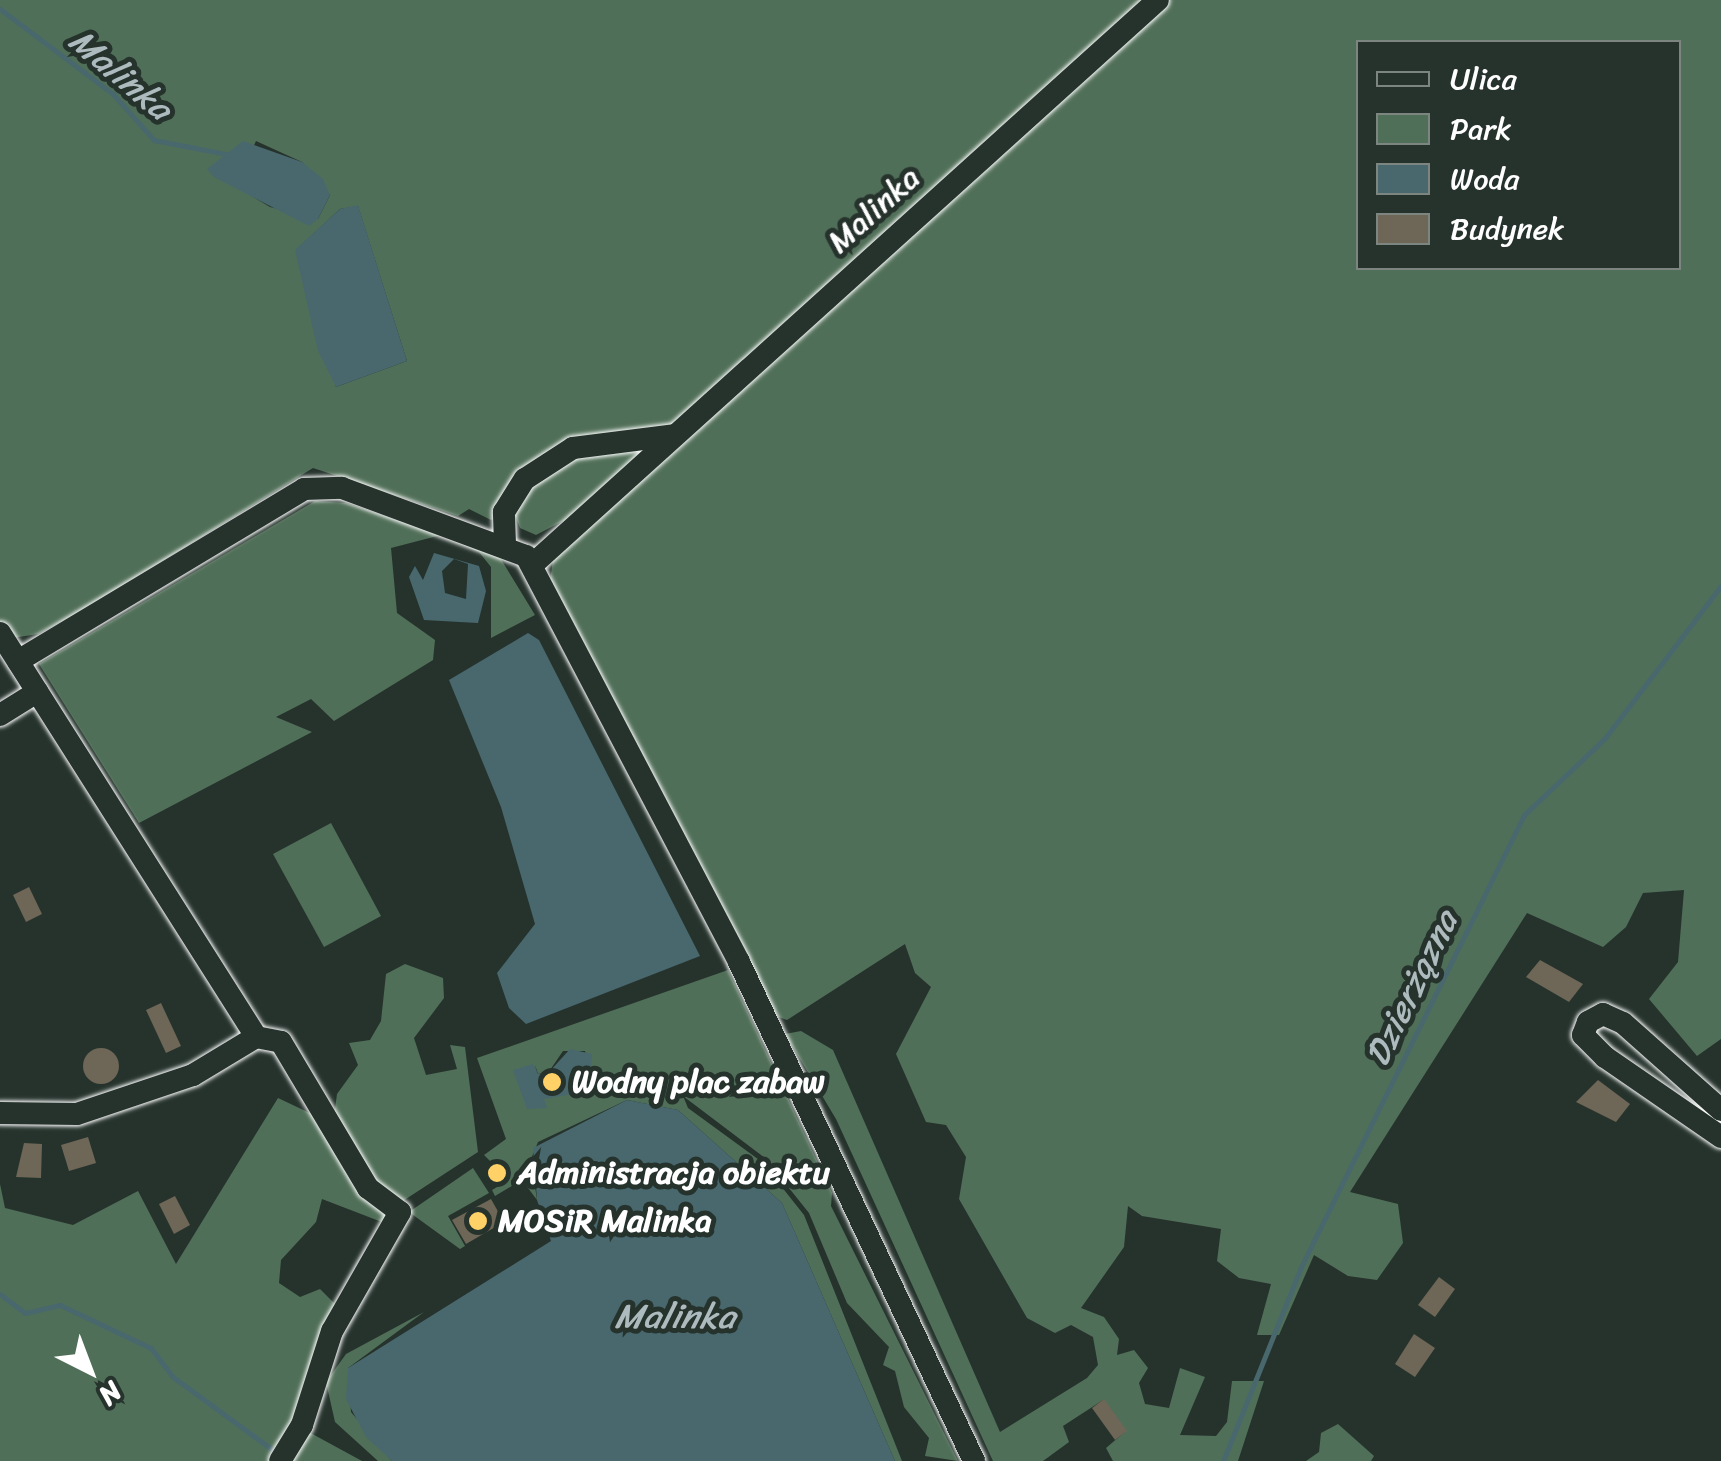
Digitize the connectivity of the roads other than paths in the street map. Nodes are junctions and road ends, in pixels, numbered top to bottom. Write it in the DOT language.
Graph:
graph roads {
  1 [pos="1158,0"];
  2 [pos="674,435"];
  3 [pos="505,544"];
  4 [pos="532,565"];
  5 [pos="0,633"];
  6 [pos="18,661"];
  7 [pos="37,692"];
  8 [pos="0,715"];
  9 [pos="256,1037"];
  10 [pos="1721,1110"];
  11 [pos="0,1113"];
  12 [pos="1721,1138"];
  13 [pos="280,1461"];
  14 [pos="974,1461"];
  1 -- 2 [label="street, Malinka"];
  2 -- 3 [label="street"];
  2 -- 4 [label="street, Malinka"];
  3 -- 4 [label="street"];
  3 -- 6 [label="street"];
  4 -- 14 [label="street"];
  5 -- 6 [label="street"];
  6 -- 7 [label="street"];
  7 -- 8 [label="street"];
  7 -- 9 [label="street"];
  9 -- 11 [label="street"];
  9 -- 13 [label="street"];
  10 -- 12 [label="street"];
}
